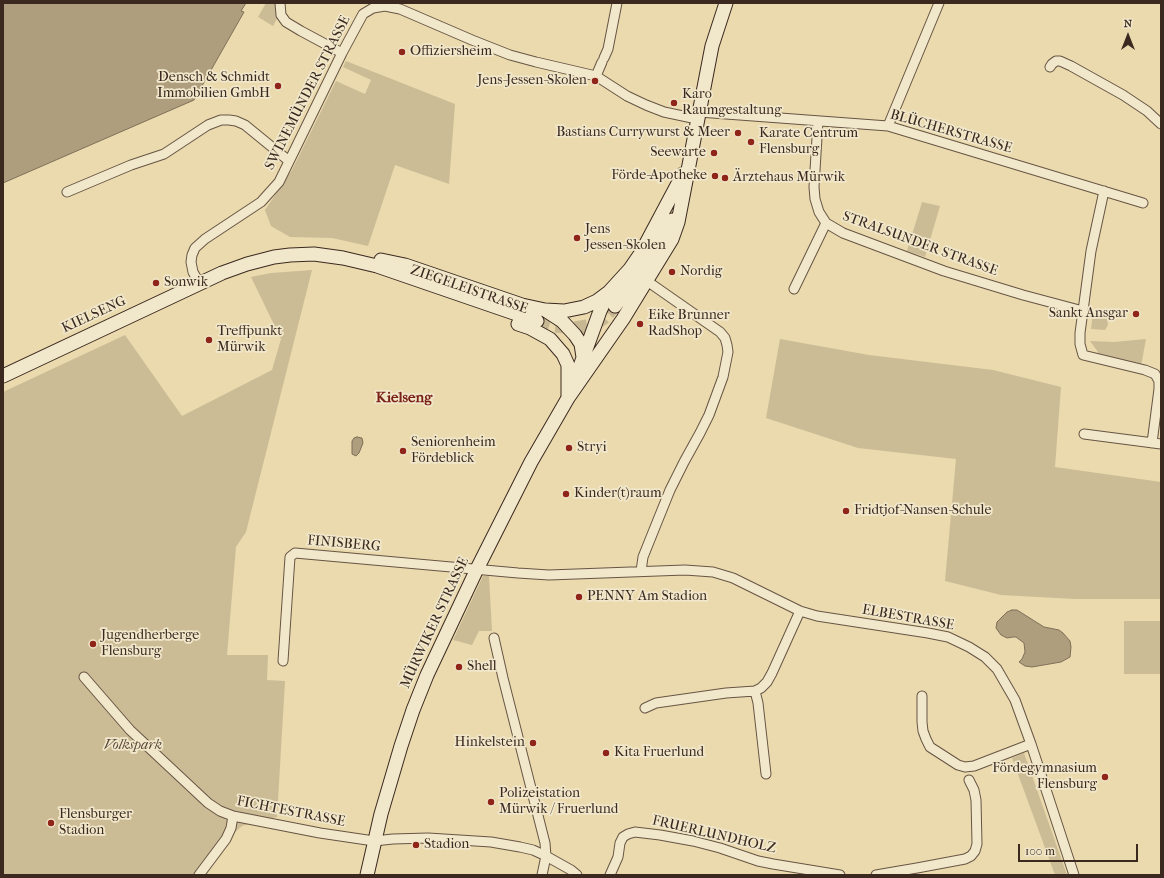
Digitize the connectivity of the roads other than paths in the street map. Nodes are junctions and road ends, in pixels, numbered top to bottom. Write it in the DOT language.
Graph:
graph roads {
  1 [pos="280,3"];
  2 [pos="617,3"];
  3 [pos="726,3"];
  4 [pos="939,3"];
  5 [pos="400,6"];
  6 [pos="342,53"];
  7 [pos="1050,67"];
  8 [pos="596,76"];
  9 [pos="698,115"];
  10 [pos="818,121"];
  11 [pos="1161,124"];
  12 [pos="888,126"];
  13 [pos="289,161"];
  14 [pos="689,163"];
  15 [pos="1104,191"];
  16 [pos="67,192"];
  17 [pos="1143,203"];
  18 [pos="681,207"];
  19 [pos="826,223"];
  20 [pos="314,254"];
  21 [pos="647,281"];
  22 [pos="199,283"];
  23 [pos="794,289"];
  24 [pos="609,292"];
  25 [pos="615,306"];
  26 [pos="545,310"];
  27 [pos="1083,311"];
  28 [pos="537,321"];
  29 [pos="583,356"];
  30 [pos="1158,374"];
  31 [pos="3,376"];
  32 [pos="575,386"];
  33 [pos="568,398"];
  34 [pos="1084,434"];
  35 [pos="1156,444"];
  36 [pos="477,569"];
  37 [pos="641,571"];
  38 [pos="800,611"];
  39 [pos="494,638"];
  40 [pos="283,661"];
  41 [pos="84,678"];
  42 [pos="755,691"];
  43 [pos="922,696"];
  44 [pos="645,708"];
  45 [pos="1031,744"];
  46 [pos="766,774"];
  47 [pos="969,780"];
  48 [pos="233,816"];
  49 [pos="374,841"];
  50 [pos="546,856"];
  51 [pos="199,875"];
  52 [pos="367,875"];
  53 [pos="542,875"];
  54 [pos="577,875"];
  55 [pos="610,875"];
  56 [pos="840,875"];
  57 [pos="876,875"];
  58 [pos="1074,875"];
  1 -- 6 [label="street"];
  2 -- 8 [label="street"];
  3 -- 9 [label="street, MÜRWIKER STRASSE"];
  4 -- 12 [label="street"];
  5 -- 6 [label="street, SWINEMÜNDER STRASSE"];
  5 -- 8 [label="street, SWINEMÜNDER STRASSE"];
  6 -- 13 [label="street, SWINEMÜNDER STRASSE"];
  7 -- 11 [label="street"];
  8 -- 9 [label="street, SWINEMÜNDER STRASSE"];
  9 -- 10 [label="street, BLÜCHERSTRASSE"];
  9 -- 14 [label="street, MÜRWIKER STRASSE"];
  10 -- 12 [label="street, BLÜCHERSTRASSE"];
  10 -- 19 [label="street, STRALSUNDER STRASSE"];
  12 -- 15 [label="street, BLÜCHERSTRASSE"];
  13 -- 16 [label="street"];
  13 -- 22 [label="street, SWINEMÜNDER STRASSE"];
  14 -- 18 [label="street, MÜRWIKER STRASSE"];
  14 -- 24 [label="street, MÜRWIKER STRASSE"];
  15 -- 17 [label="street, BLÜCHERSTRASSE"];
  15 -- 27 [label="street"];
  18 -- 21 [label="street, MÜRWIKER STRASSE"];
  18 -- 25 [label="street"];
  19 -- 23 [label="street"];
  19 -- 27 [label="street, STRALSUNDER STRASSE"];
  20 -- 22 [label="street, ZIEGELEISTRASSE"];
  20 -- 26 [label="street, ZIEGELEISTRASSE"];
  20 -- 28 [label="street, ZIEGELEISTRASSE"];
  20 -- 33 [label="street, ZIEGELEISTRASSE"];
  21 -- 32 [label="street, MÜRWIKER STRASSE"];
  21 -- 37 [label="street"];
  22 -- 31 [label="street, KIELSENG"];
  24 -- 26 [label="street, ZIEGELEISTRASSE"];
  24 -- 29 [label="street, MÜRWIKER STRASSE"];
  26 -- 29 [label="street, ZIEGELEISTRASSE"];
  27 -- 30 [label="street"];
  29 -- 32 [label="street, ZIEGELEISTRASSE"];
  29 -- 33 [label="street, MÜRWIKER STRASSE"];
  30 -- 35 [label="street"];
  32 -- 33 [label="street, MÜRWIKER STRASSE"];
  33 -- 36 [label="street, MÜRWIKER STRASSE"];
  34 -- 35 [label="street"];
  36 -- 37 [label="street, FINISBERG"];
  36 -- 40 [label="street, FINISBERG"];
  36 -- 49 [label="street, MÜRWIKER STRASSE"];
  37 -- 38 [label="street, ELBESTRASSE"];
  38 -- 42 [label="street"];
  38 -- 45 [label="street, ELBESTRASSE"];
  39 -- 50 [label="street"];
  41 -- 48 [label="street, FICHTESTRASSE"];
  42 -- 44 [label="street"];
  42 -- 46 [label="street"];
  43 -- 45 [label="street"];
  45 -- 58 [label="street, ELBESTRASSE"];
  47 -- 57 [label="street"];
  48 -- 49 [label="street, FICHTESTRASSE"];
  48 -- 51 [label="street"];
  49 -- 50 [label="street, FICHTESTRASSE"];
  49 -- 52 [label="street, MÜRWIKER STRASSE"];
  50 -- 53 [label="street"];
  50 -- 54 [label="street, FICHTESTRASSE"];
  55 -- 56 [label="street, FRUERLUNDHOLZ"];
}
